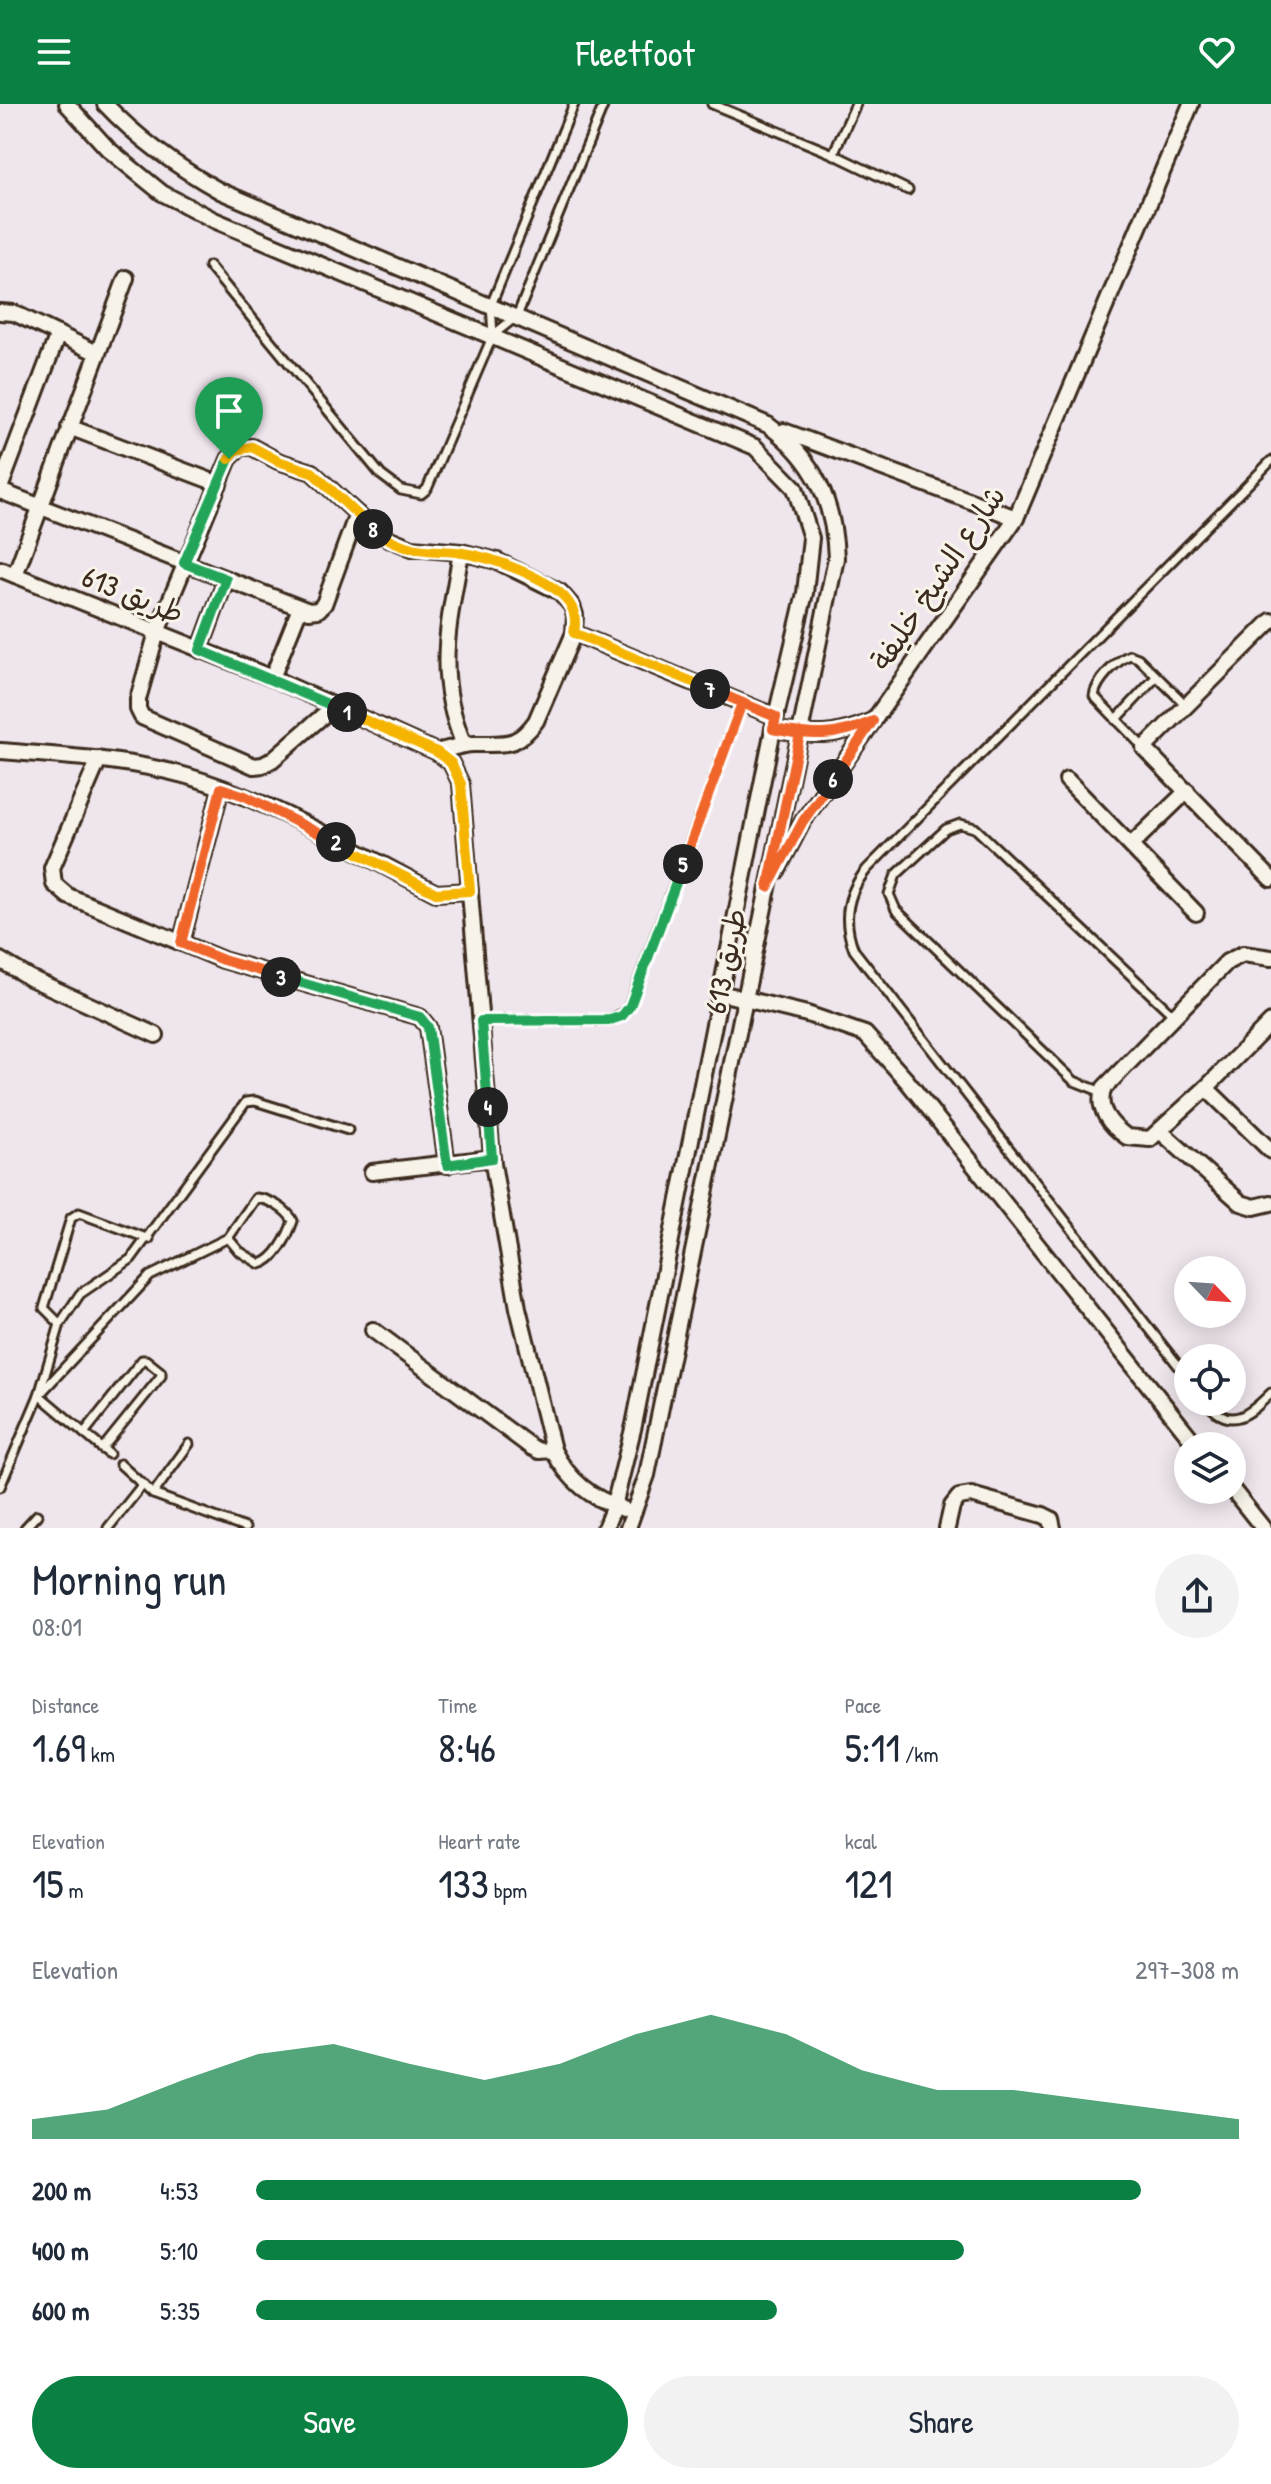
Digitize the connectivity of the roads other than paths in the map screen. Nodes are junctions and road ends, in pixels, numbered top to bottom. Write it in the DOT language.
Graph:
graph roads {
  1 [pos="67,104"];
  2 [pos="105,104"];
  3 [pos="574,104"];
  4 [pos="604,104"];
  5 [pos="712,104"];
  6 [pos="856,104"];
  7 [pos="1191,104"];
  8 [pos="833,154"];
  9 [pos="908,190"];
  10 [pos="209,266"];
  11 [pos="126,278"];
  12 [pos="491,305"];
  13 [pos="0,312"];
  14 [pos="517,316"];
  15 [pos="58,334"];
  16 [pos="493,335"];
  17 [pos="97,353"];
  18 [pos="768,425"];
  19 [pos="69,427"];
  20 [pos="1271,461"];
  21 [pos="4,466"];
  22 [pos="219,484"];
  23 [pos="0,489"];
  24 [pos="40,507"];
  25 [pos="357,514"];
  26 [pos="1016,518"];
  27 [pos="461,552"];
  28 [pos="184,563"];
  29 [pos="0,569"];
  30 [pos="15,575"];
  31 [pos="226,579"];
  32 [pos="300,608"];
  33 [pos="1271,621"];
  34 [pos="157,632"];
  35 [pos="574,633"];
  36 [pos="200,650"];
  37 [pos="1156,677"];
  38 [pos="272,678"];
  39 [pos="742,703"];
  40 [pos="1186,705"];
  41 [pos="334,706"];
  42 [pos="1116,720"];
  43 [pos="873,721"];
  44 [pos="774,723"];
  45 [pos="800,734"];
  46 [pos="464,745"];
  47 [pos="1144,748"];
  48 [pos="0,751"];
  49 [pos="437,752"];
  50 [pos="99,759"];
  51 [pos="1067,780"];
  52 [pos="221,788"];
  53 [pos="1187,791"];
  54 [pos="1131,845"];
  55 [pos="1271,879"];
  56 [pos="768,887"];
  57 [pos="470,891"];
  58 [pos="1196,913"];
  59 [pos="181,943"];
  60 [pos="1271,958"];
  61 [pos="0,960"];
  62 [pos="720,993"];
  63 [pos="745,999"];
  64 [pos="1174,1016"];
  65 [pos="481,1021"];
  66 [pos="1271,1022"];
  67 [pos="156,1035"];
  68 [pos="1206,1088"];
  69 [pos="1102,1092"];
  70 [pos="348,1130"];
  71 [pos="1160,1131"];
  72 [pos="1271,1151"];
  73 [pos="492,1158"];
  74 [pos="447,1165"];
  75 [pos="372,1172"];
  76 [pos="1271,1203"];
  77 [pos="228,1238"];
  78 [pos="149,1239"];
  79 [pos="60,1324"];
  80 [pos="373,1330"];
  81 [pos="1174,1360"];
  82 [pos="1271,1393"];
  83 [pos="39,1395"];
  84 [pos="1246,1414"];
  85 [pos="1186,1432"];
  86 [pos="84,1433"];
  87 [pos="189,1444"];
  88 [pos="553,1450"];
  89 [pos="120,1464"];
  90 [pos="143,1484"];
  91 [pos="0,1487"];
  92 [pos="153,1494"];
  93 [pos="1244,1504"];
  94 [pos="614,1506"];
  95 [pos="634,1514"];
  96 [pos="37,1515"];
  97 [pos="25,1528"];
  98 [pos="108,1528"];
  99 [pos="245,1528"];
  100 [pos="605,1528"];
  101 [pos="628,1528"];
  102 [pos="947,1528"];
  103 [pos="1053,1528"];
  104 [pos="1263,1528"];
  1 -- 16 [label="street, طريق 613"];
  2 -- 12 [label="street, طريق 613"];
  3 -- 12 [label="lane"];
  4 -- 14 [label="lane"];
  5 -- 8 [label="lane"];
  6 -- 8 [label="lane"];
  7 -- 26 [label="street, شارع الشيخ خليفة"];
  8 -- 9 [label="lane"];
  10 -- 16 [label="lane"];
  11 -- 17 [label="street"];
  12 -- 14 [label="street, طريق 613"];
  12 -- 16 [label="lane"];
  13 -- 15 [label="street"];
  14 -- 16 [label="lane"];
  14 -- 18 [label="street, طريق 613"];
  15 -- 17 [label="street"];
  15 -- 21 [label="street"];
  16 -- 44 [label="street, طريق 613"];
  17 -- 19 [label="street"];
  18 -- 26 [label="street"];
  18 -- 45 [label="street, طريق 613"];
  19 -- 22 [label="street"];
  19 -- 24 [label="street"];
  20 -- 81 [label="lane"];
  21 -- 23 [label="street"];
  22 -- 25 [label="street"];
  22 -- 28 [label="street"];
  23 -- 24 [label="street"];
  24 -- 28 [label="street"];
  24 -- 30 [label="street"];
  25 -- 27 [label="street"];
  25 -- 32 [label="street"];
  26 -- 43 [label="street, شارع الشيخ خليفة"];
  27 -- 35 [label="street"];
  27 -- 46 [label="street"];
  28 -- 31 [label="street"];
  28 -- 34 [label="street"];
  29 -- 30 [label="street, طريق 613"];
  30 -- 34 [label="street, طريق 613"];
  31 -- 32 [label="street"];
  31 -- 36 [label="street"];
  32 -- 38 [label="street"];
  33 -- 40 [label="street"];
  34 -- 36 [label="street, طريق 613"];
  34 -- 41 [label="street"];
  35 -- 39 [label="street"];
  35 -- 46 [label="street"];
  36 -- 38 [label="street, طريق 613"];
  37 -- 40 [label="lane"];
  37 -- 42 [label="lane"];
  37 -- 42 [label="lane"];
  38 -- 41 [label="street, طريق 613"];
  39 -- 44 [label="street"];
  39 -- 65 [label="lane"];
  40 -- 47 [label="street"];
  41 -- 49 [label="street, طريق 613"];
  42 -- 47 [label="lane"];
  43 -- 45 [label="street"];
  43 -- 56 [label="street, شارع الشيخ خليفة"];
  44 -- 45 [label="street"];
  44 -- 62 [label="street, طريق 613"];
  45 -- 56 [label="street, طريق 613"];
  46 -- 49 [label="street"];
  47 -- 53 [label="street"];
  48 -- 50 [label="street"];
  49 -- 57 [label="street, طريق 613"];
  50 -- 52 [label="street"];
  50 -- 59 [label="street"];
  51 -- 54 [label="street"];
  52 -- 57 [label="street"];
  52 -- 59 [label="street"];
  53 -- 54 [label="street"];
  53 -- 55 [label="street"];
  54 -- 58 [label="street"];
  56 -- 63 [label="street, طريق 613"];
  57 -- 65 [label="street, طريق 613"];
  59 -- 74 [label="street"];
  60 -- 64 [label="street"];
  61 -- 67 [label="street"];
  62 -- 63 [label="street"];
  62 -- 94 [label="street, طريق 613"];
  63 -- 85 [label="street"];
  63 -- 95 [label="street, طريق 613"];
  64 -- 69 [label="street"];
  64 -- 69 [label="lane"];
  65 -- 73 [label="street, طريق 613"];
  66 -- 68 [label="street"];
  68 -- 71 [label="street"];
  68 -- 72 [label="street"];
  69 -- 71 [label="street"];
  70 -- 78 [label="lane"];
  71 -- 76 [label="street"];
  73 -- 74 [label="street"];
  73 -- 88 [label="street, طريق 613"];
  74 -- 75 [label="street"];
  77 -- 77 [label="lane"];
  77 -- 83 [label="lane"];
  78 -- 79 [label="lane"];
  78 -- 79 [label="lane"];
  79 -- 83 [label="lane"];
  80 -- 88 [label="street"];
  82 -- 84 [label="lane"];
  83 -- 86 [label="lane"];
  83 -- 91 [label="lane"];
  86 -- 86 [label="lane"];
  87 -- 92 [label="lane"];
  88 -- 94 [label="street, طريق 613"];
  89 -- 90 [label="lane"];
  90 -- 92 [label="lane"];
  90 -- 98 [label="lane"];
  92 -- 99 [label="lane"];
  93 -- 104 [label="street"];
  94 -- 95 [label="street, طريق 613"];
  94 -- 100 [label="street, طريق 613"];
  95 -- 101 [label="street, طريق 613"];
  96 -- 97 [label="lane"];
  102 -- 103 [label="street"];
}
